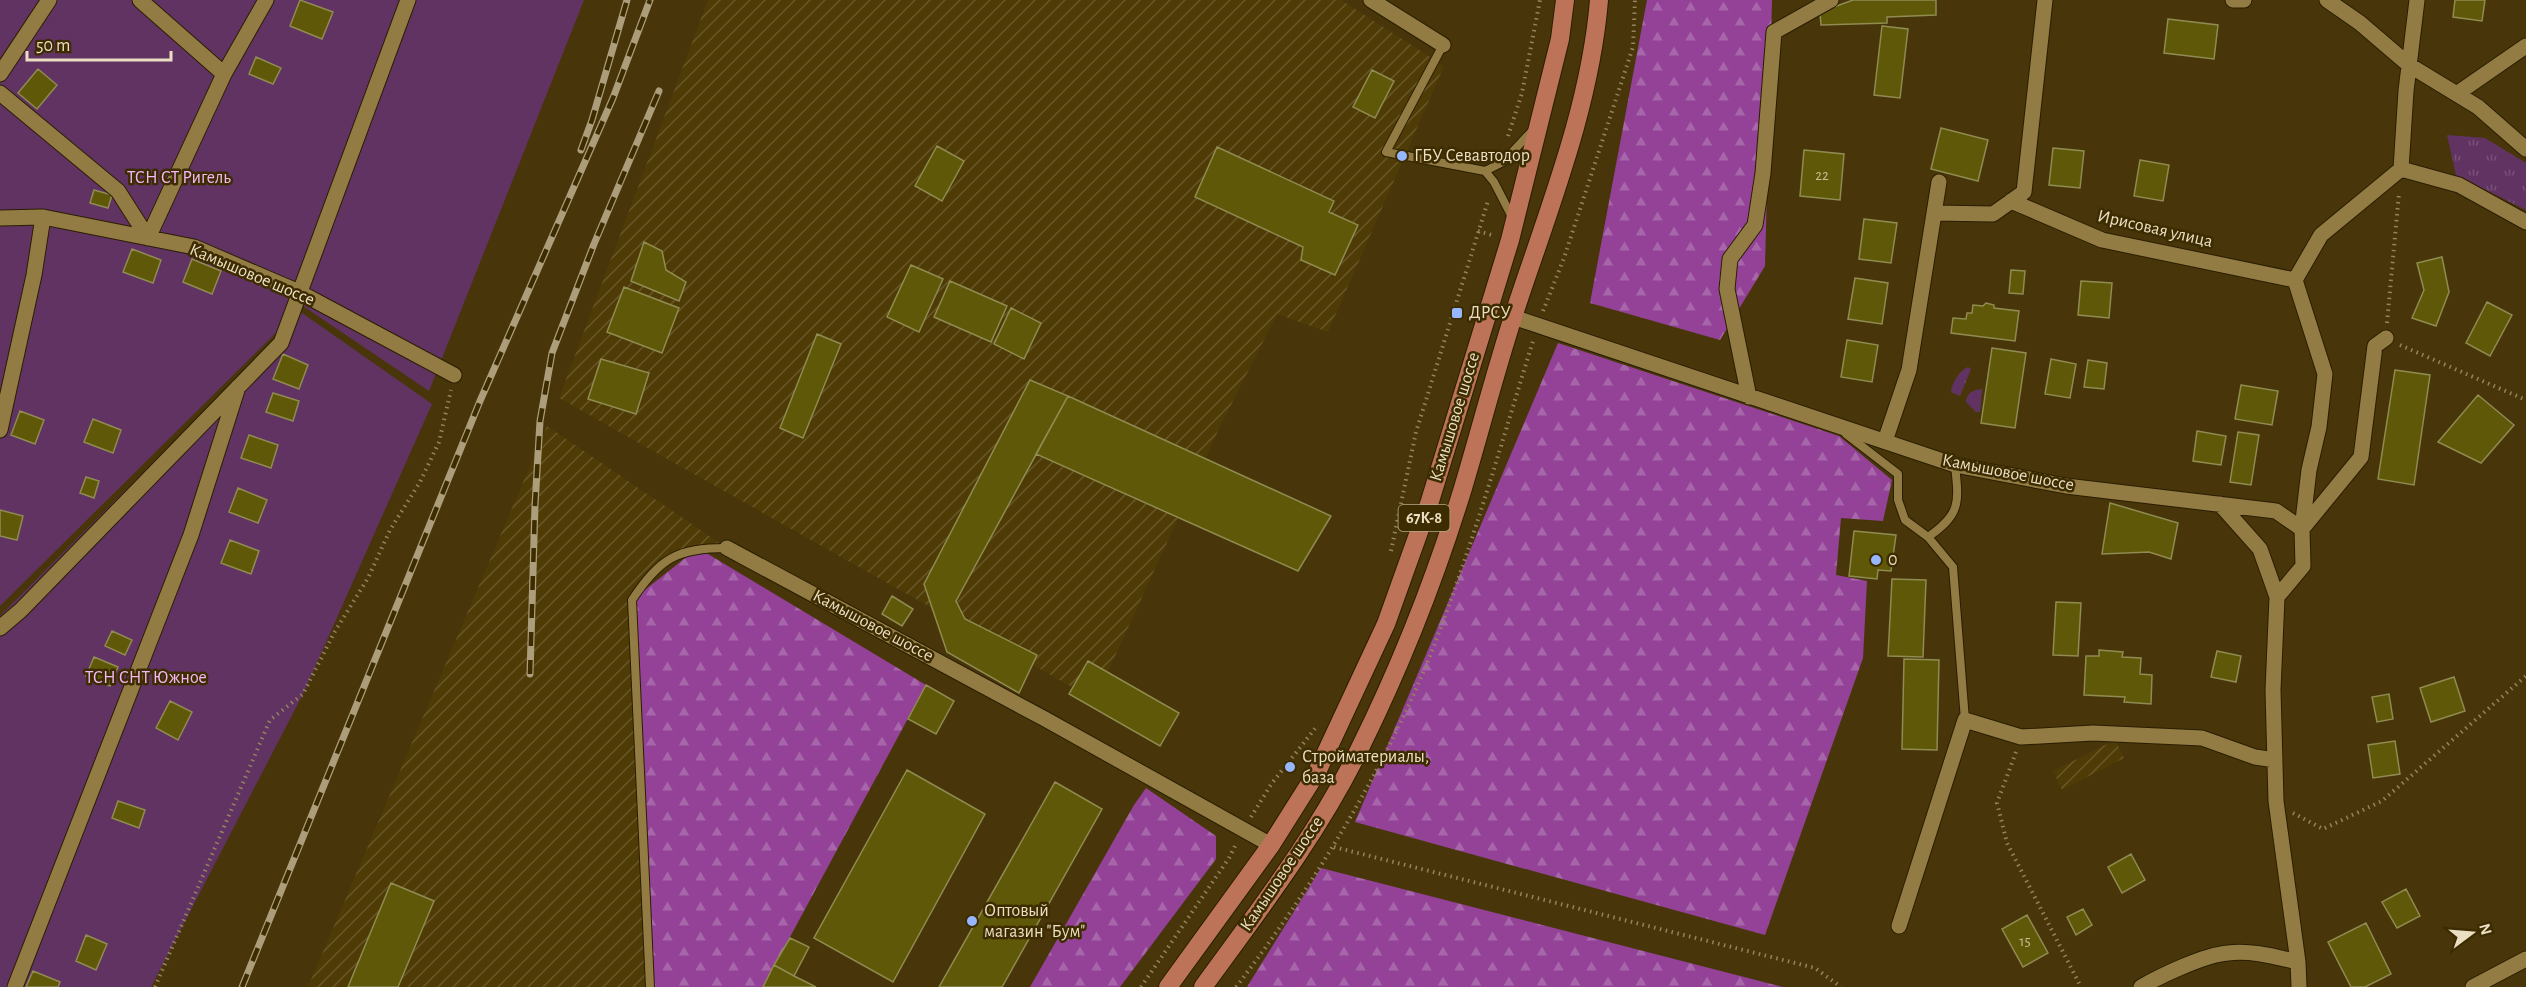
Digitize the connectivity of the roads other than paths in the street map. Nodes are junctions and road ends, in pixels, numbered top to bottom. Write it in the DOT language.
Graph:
graph roads {
  1 [pos="49,0"];
  2 [pos="140,0"];
  3 [pos="266,0"];
  4 [pos="408,0"];
  5 [pos="1371,0"];
  6 [pos="1565,0"];
  7 [pos="1599,0"];
  8 [pos="1831,0"];
  9 [pos="2045,0"];
  10 [pos="2233,0"];
  11 [pos="2244,0"];
  12 [pos="2327,0"];
  13 [pos="2417,0"];
  14 [pos="1443,45"];
  15 [pos="2526,46"];
  16 [pos="2409,65"];
  17 [pos="0,74"];
  18 [pos="224,74"];
  19 [pos="0,93"];
  20 [pos="2458,93"];
  21 [pos="1540,122"];
  22 [pos="2526,149"];
  23 [pos="2401,169"];
  24 [pos="1485,171"];
  25 [pos="1939,182"];
  26 [pos="2011,201"];
  27 [pos="1934,213"];
  28 [pos="43,217"];
  29 [pos="0,218"];
  30 [pos="1514,222"];
  31 [pos="2526,222"];
  32 [pos="147,238"];
  33 [pos="2295,280"];
  34 [pos="299,292"];
  35 [pos="1513,317"];
  36 [pos="2386,338"];
  37 [pos="454,375"];
  38 [pos="239,384"];
  39 [pos="1749,397"];
  40 [pos="1838,427"];
  41 [pos="0,430"];
  42 [pos="1885,441"];
  43 [pos="1955,465"];
  44 [pos="2220,504"];
  45 [pos="2302,529"];
  46 [pos="1928,537"];
  47 [pos="726,548"];
  48 [pos="2277,597"];
  49 [pos="0,628"];
  50 [pos="1965,720"];
  51 [pos="2275,760"];
  52 [pos="1271,845"];
  53 [pos="1899,926"];
  54 [pos="2526,959"];
  55 [pos="2298,962"];
  56 [pos="15,987"];
  57 [pos="650,987"];
  58 [pos="1168,987"];
  59 [pos="1203,987"];
  60 [pos="2141,987"];
  61 [pos="2299,987"];
  62 [pos="2473,987"];
  1 -- 17 [label="street"];
  2 -- 18 [label="street"];
  3 -- 18 [label="street"];
  4 -- 34 [label="street"];
  5 -- 14 [label="street"];
  6 -- 21 [label="main road, Камышовое шоссе / 67К-8"];
  7 -- 35 [label="main road, Камышовое шоссе / 67К-8"];
  8 -- 39 [label="street"];
  9 -- 26 [label="street"];
  10 -- 11 [label="street"];
  12 -- 16 [label="street"];
  13 -- 16 [label="street"];
  14 -- 24 [label="lane"];
  15 -- 20 [label="street"];
  16 -- 20 [label="street"];
  16 -- 23 [label="street"];
  18 -- 32 [label="street"];
  19 -- 32 [label="street"];
  20 -- 22 [label="street"];
  21 -- 24 [label="lane"];
  21 -- 30 [label="main road, Камышовое шоссе / 67К-8"];
  23 -- 31 [label="street"];
  23 -- 33 [label="street"];
  24 -- 30 [label="lane"];
  25 -- 27 [label="street"];
  26 -- 27 [label="street"];
  26 -- 33 [label="street, Ирисовая улица"];
  27 -- 42 [label="street"];
  28 -- 29 [label="street, Камышовое шоссе"];
  28 -- 32 [label="street, Камышовое шоссе"];
  28 -- 41 [label="street"];
  30 -- 52 [label="main road, Камышовое шоссе / 67К-8"];
  32 -- 34 [label="street, Камышовое шоссе"];
  33 -- 45 [label="street"];
  34 -- 37 [label="street, Камышовое шоссе"];
  34 -- 38 [label="street"];
  35 -- 39 [label="street, Камышовое шоссе"];
  35 -- 59 [label="main road, Камышовое шоссе / 67К-8"];
  36 -- 45 [label="street"];
  38 -- 49 [label="street"];
  38 -- 56 [label="street"];
  39 -- 40 [label="street, Камышовое шоссе"];
  40 -- 42 [label="street, Камышовое шоссе"];
  40 -- 46 [label="lane"];
  42 -- 43 [label="street, Камышовое шоссе"];
  43 -- 44 [label="street, Камышовое шоссе"];
  43 -- 46 [label="lane"];
  44 -- 45 [label="street, Камышовое шоссе"];
  44 -- 48 [label="street"];
  45 -- 48 [label="street"];
  46 -- 50 [label="lane"];
  47 -- 52 [label="street, Камышовое шоссе"];
  47 -- 57 [label="lane"];
  48 -- 51 [label="street"];
  50 -- 51 [label="street"];
  50 -- 53 [label="street"];
  51 -- 55 [label="street"];
  52 -- 58 [label="main road, Камышовое шоссе / 67К-8"];
  54 -- 62 [label="street"];
  55 -- 60 [label="street"];
  55 -- 61 [label="street"];
}
